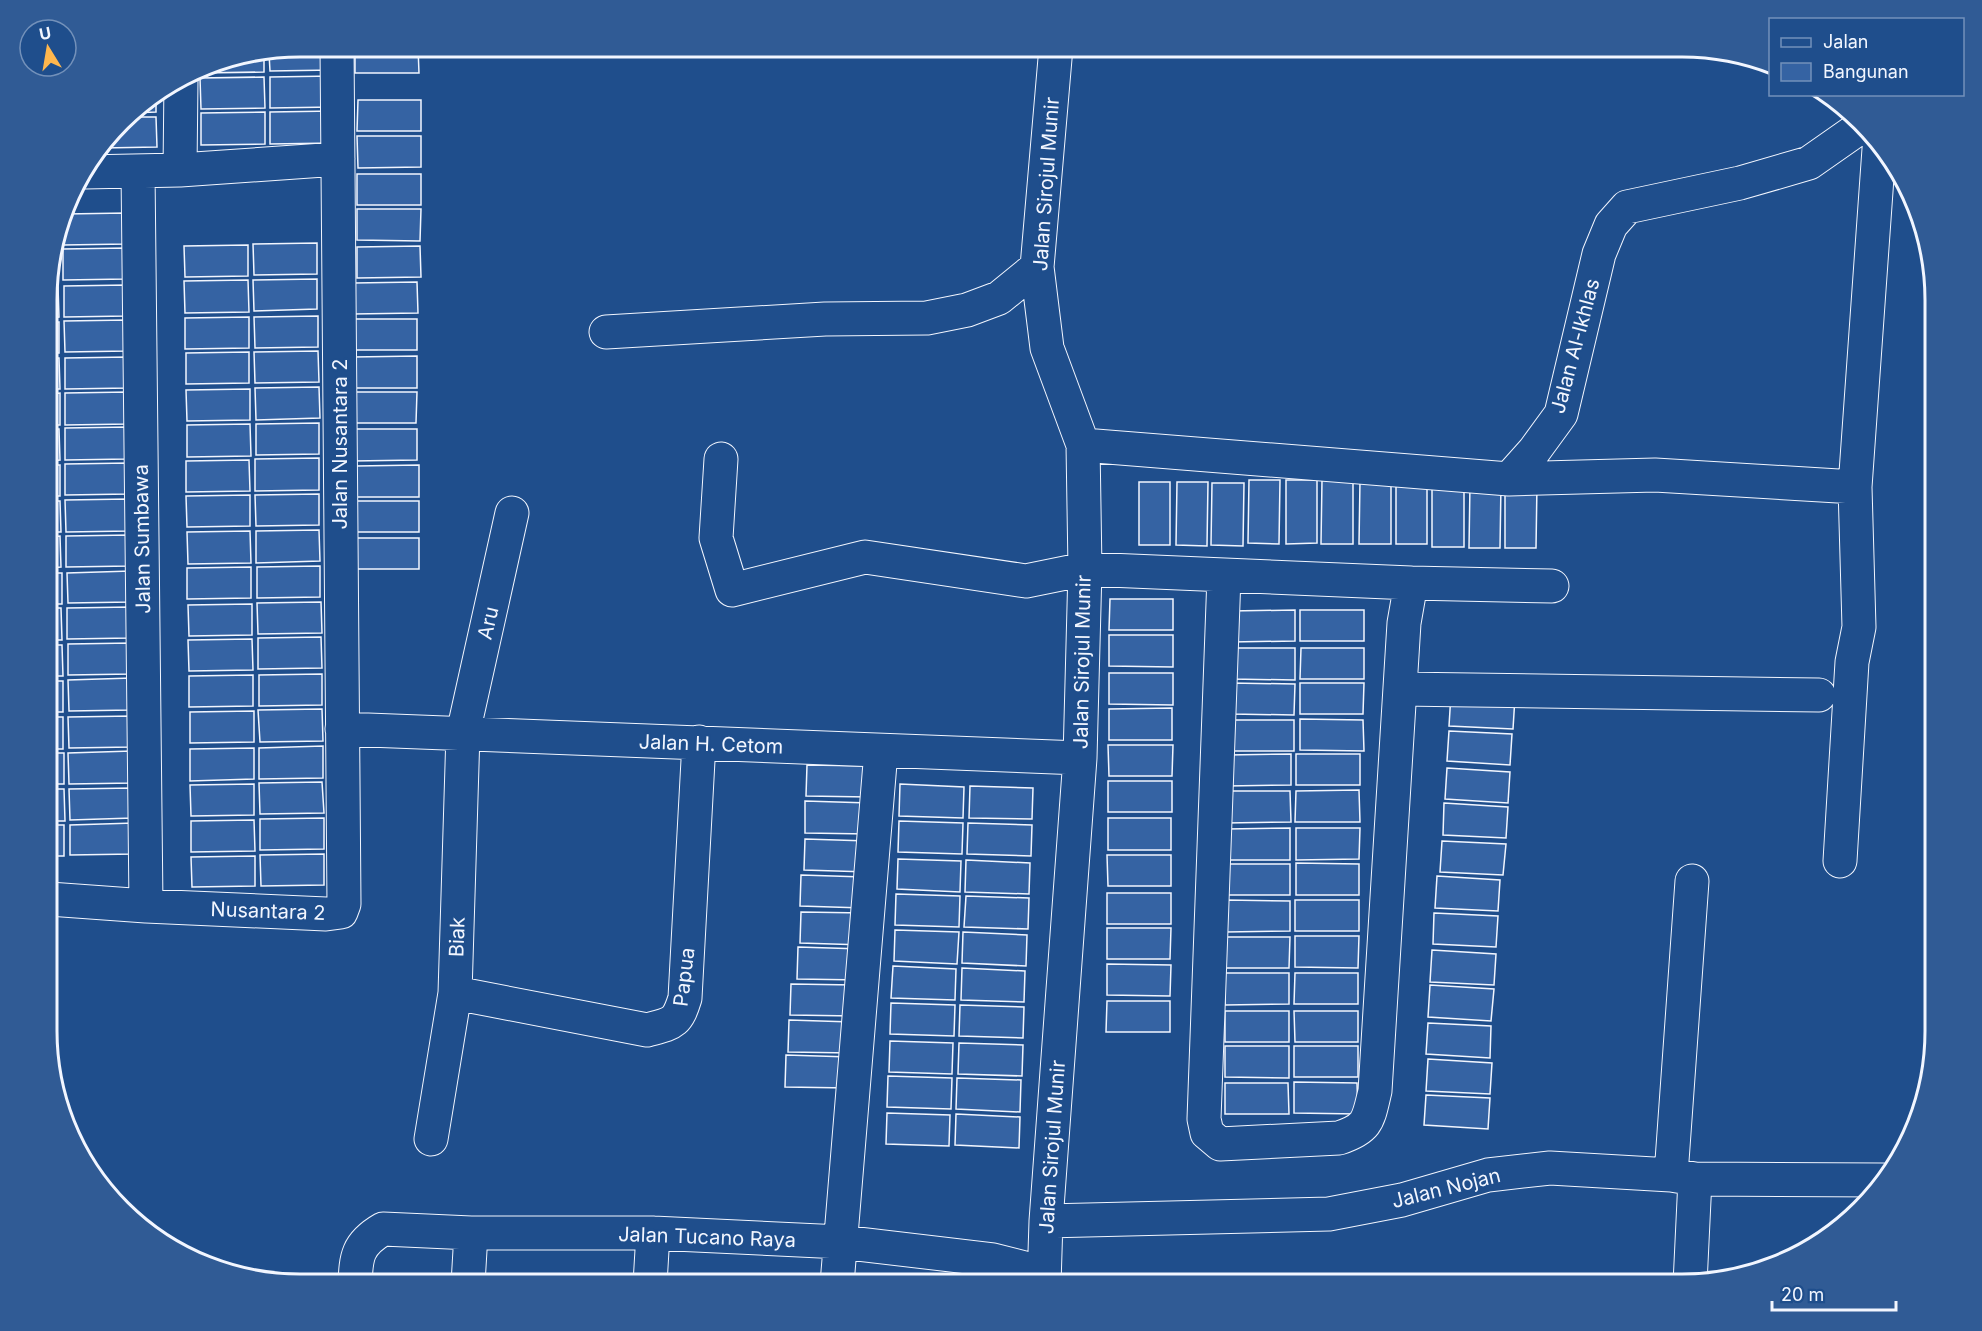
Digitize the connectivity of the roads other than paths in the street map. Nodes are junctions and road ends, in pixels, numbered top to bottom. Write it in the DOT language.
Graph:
graph roads {
  1 [pos="337,57"];
  2 [pos="1055,57"];
  3 [pos="181,89"];
  4 [pos="1856,130"];
  5 [pos="1878,157"];
  6 [pos="338,159"];
  7 [pos="180,170"];
  8 [pos="138,171"];
  9 [pos="94,172"];
  10 [pos="1037,267"];
  11 [pos="606,332"];
  12 [pos="1083,445"];
  13 [pos="721,459"];
  14 [pos="1509,479"];
  15 [pos="1856,487"];
  16 [pos="512,513"];
  17 [pos="1085,569"];
  18 [pos="1224,576"];
  19 [pos="1411,583"];
  20 [pos="1552,586"];
  21 [pos="1400,689"];
  22 [pos="1819,695"];
  23 [pos="342,729"];
  24 [pos="463,732"];
  25 [pos="699,742"];
  26 [pos="881,751"];
  27 [pos="1080,758"];
  28 [pos="1840,861"];
  29 [pos="1692,881"];
  30 [pos="57,900"];
  31 [pos="146,906"];
  32 [pos="455,993"];
  33 [pos="431,1139"];
  34 [pos="1683,1177"];
  35 [pos="1874,1180"];
  36 [pos="1046,1221"];
  37 [pos="471,1233"];
  38 [pos="653,1233"];
  39 [pos="841,1242"];
  40 [pos="355,1274"];
  41 [pos="469,1274"];
  42 [pos="651,1274"];
  43 [pos="838,1274"];
  44 [pos="1033,1274"];
  45 [pos="1044,1274"];
  46 [pos="1689,1274"];
  1 -- 6 [label="street, Jalan Nusantara 2"];
  2 -- 10 [label="street, Jalan Sirojul Munir"];
  3 -- 7 [label="street"];
  4 -- 14 [label="street, Jalan Al-Ikhlas"];
  5 -- 15 [label="street"];
  6 -- 7 [label="street"];
  6 -- 23 [label="street, Jalan Nusantara 2"];
  7 -- 8 [label="street"];
  8 -- 9 [label="street"];
  8 -- 31 [label="street, Jalan Sumbawa"];
  10 -- 11 [label="street"];
  10 -- 12 [label="street, Jalan Sirojul Munir"];
  12 -- 14 [label="street"];
  12 -- 17 [label="street, Jalan Sirojul Munir"];
  13 -- 17 [label="street"];
  14 -- 15 [label="street"];
  15 -- 28 [label="street"];
  16 -- 24 [label="street, Aru"];
  17 -- 18 [label="street"];
  17 -- 27 [label="street, Jalan Sirojul Munir"];
  18 -- 19 [label="street"];
  18 -- 21 [label="street"];
  19 -- 20 [label="street"];
  19 -- 21 [label="street"];
  21 -- 22 [label="street"];
  23 -- 24 [label="street, Jalan H. Cetom"];
  23 -- 31 [label="street, Nusantara 2"];
  24 -- 25 [label="street, Jalan H. Cetom"];
  24 -- 32 [label="street, Biak"];
  25 -- 26 [label="street, Jalan H. Cetom"];
  25 -- 32 [label="street, Papua"];
  26 -- 27 [label="street, Jalan H. Cetom"];
  26 -- 39 [label="street"];
  27 -- 36 [label="street, Jalan Sirojul Munir"];
  29 -- 34 [label="street"];
  30 -- 31 [label="street, Nusantara 2"];
  32 -- 33 [label="street, Biak"];
  34 -- 35 [label="street, Jalan Nojan"];
  34 -- 36 [label="street, Jalan Nojan"];
  34 -- 46 [label="street"];
  36 -- 45 [label="street, Jalan Sirojul Munir"];
  37 -- 38 [label="street, Jalan Tucano Raya"];
  37 -- 40 [label="street, Jalan Tucano Raya"];
  37 -- 41 [label="street"];
  38 -- 39 [label="street, Jalan Tucano Raya"];
  38 -- 42 [label="street"];
  39 -- 43 [label="street"];
  39 -- 44 [label="street, Jalan Tucano Raya"];
}
